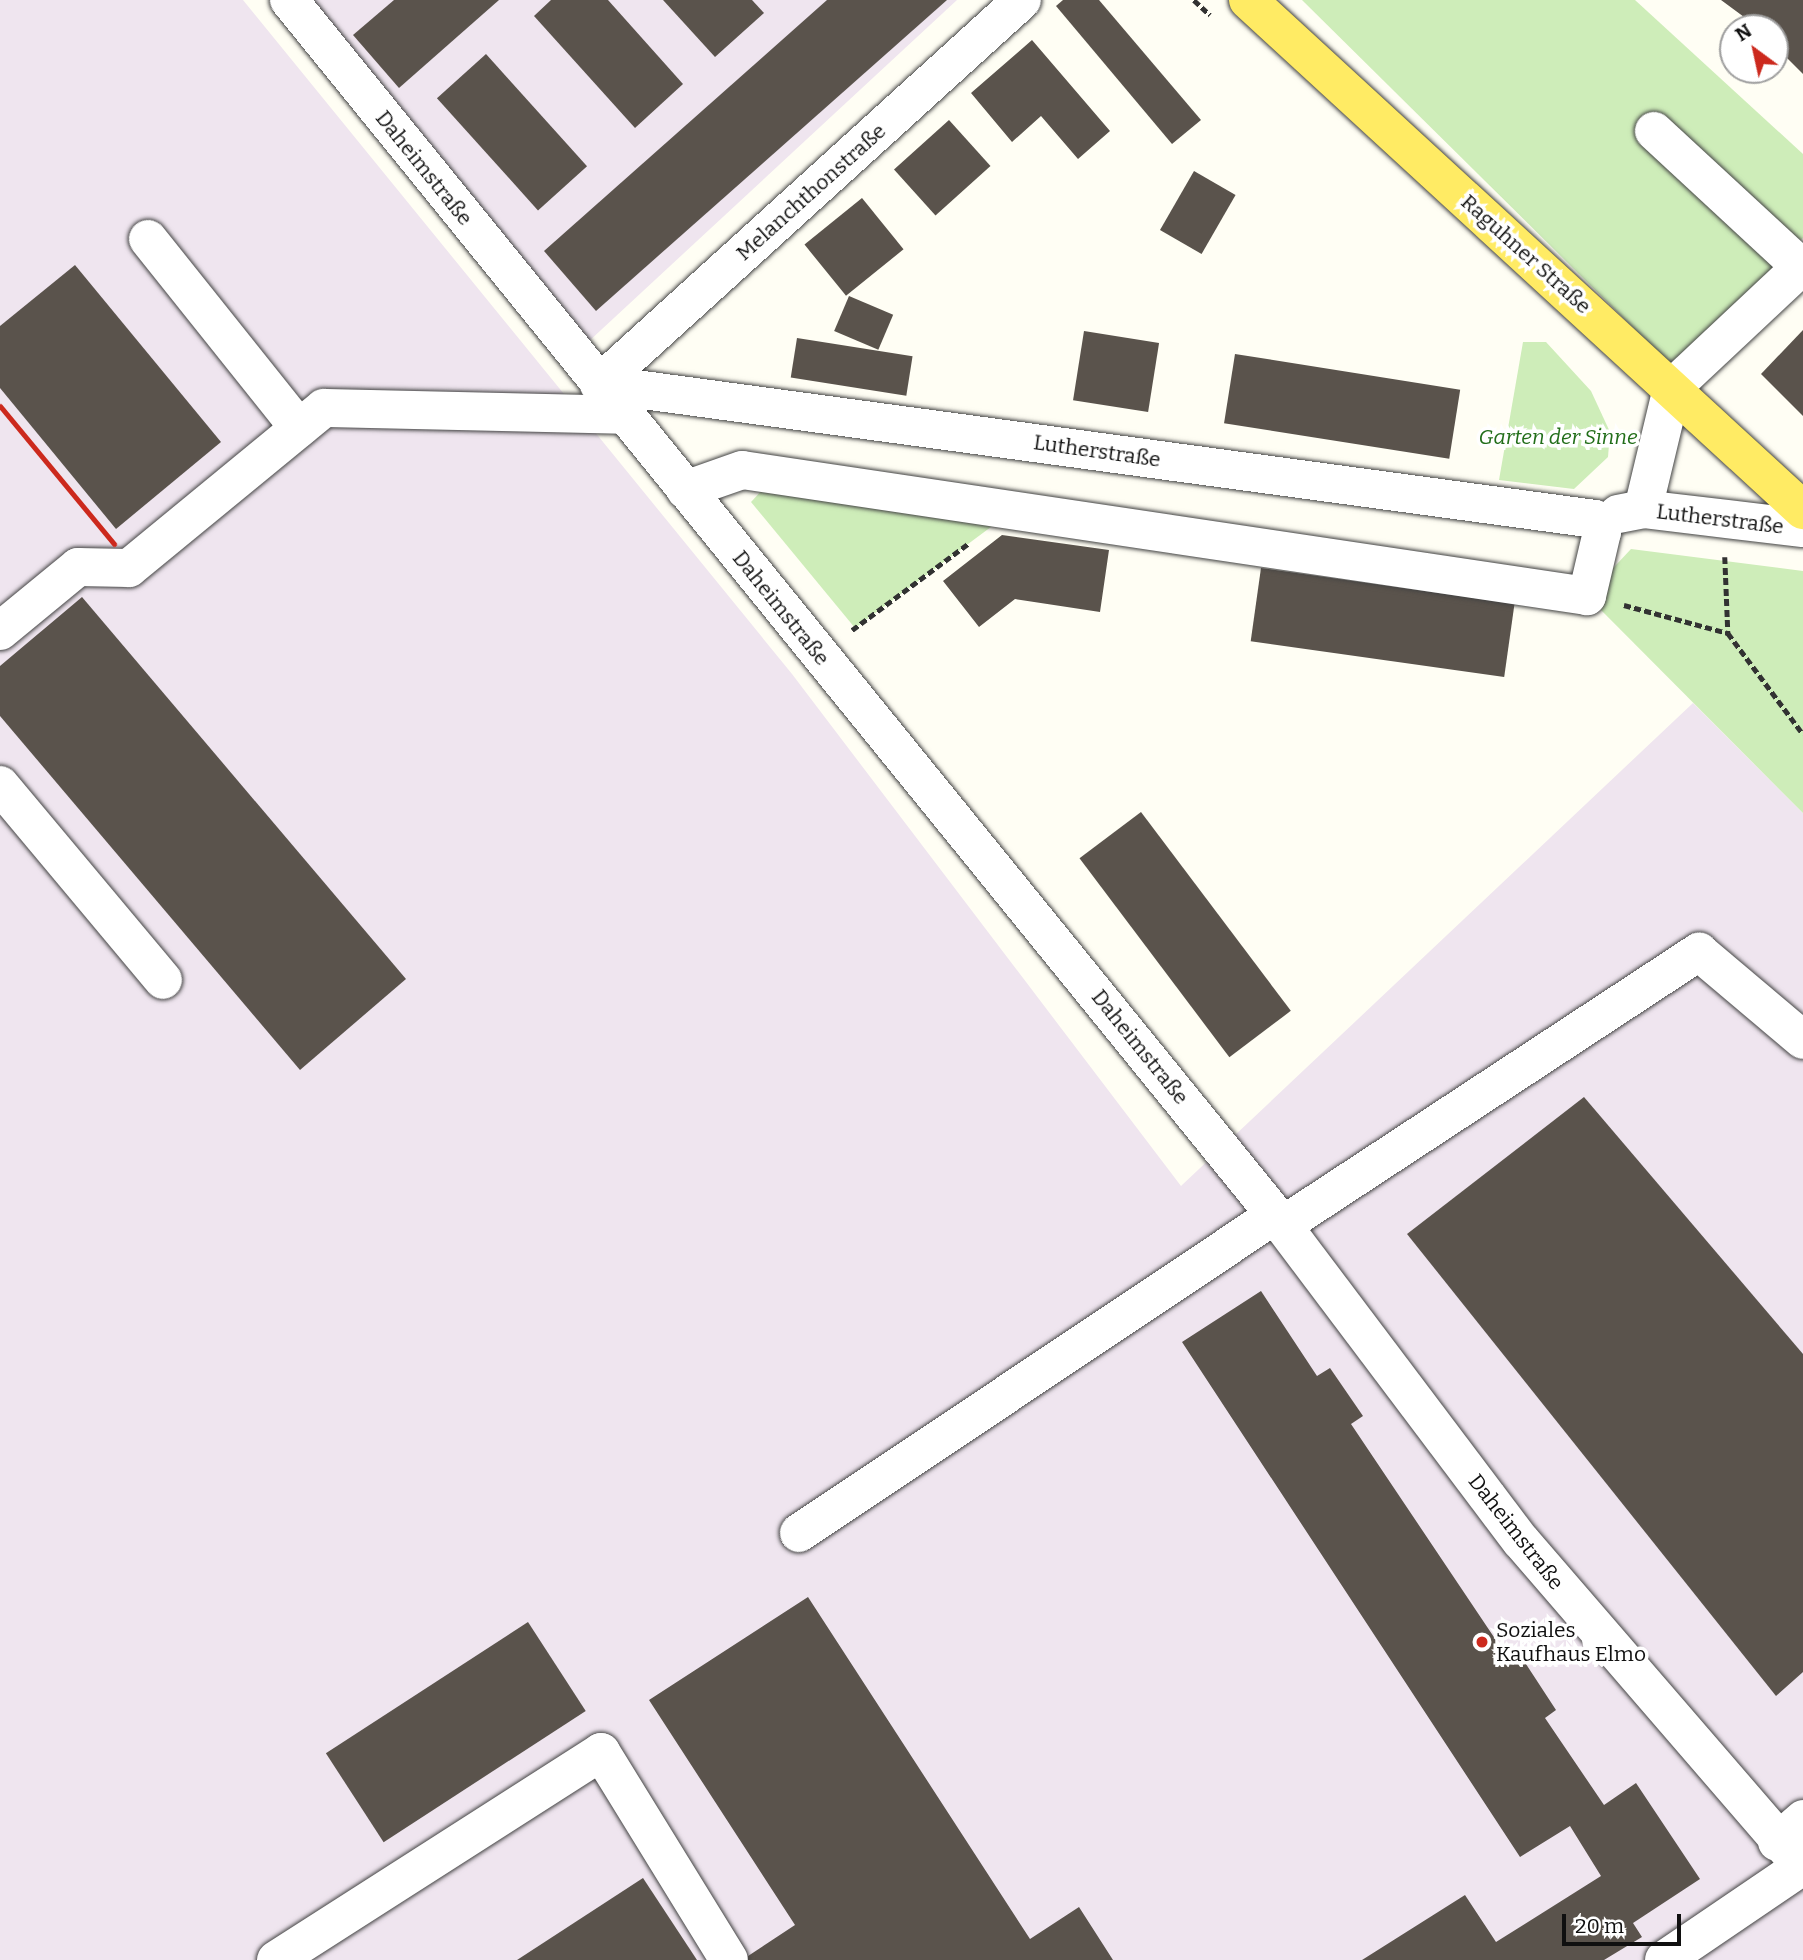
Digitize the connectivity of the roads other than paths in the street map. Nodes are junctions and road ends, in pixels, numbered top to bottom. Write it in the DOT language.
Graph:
graph roads {
  1 [pos="289,0"];
  2 [pos="1022,0"];
  3 [pos="1248,0"];
  4 [pos="1654,131"];
  5 [pos="148,239"];
  6 [pos="1802,266"];
  7 [pos="599,384"];
  8 [pos="1672,388"];
  9 [pos="625,415"];
  10 [pos="299,428"];
  11 [pos="685,490"];
  12 [pos="1643,509"];
  13 [pos="1803,510"];
  14 [pos="1595,519"];
  15 [pos="1803,528"];
  16 [pos="0,631"];
  17 [pos="0,785"];
  18 [pos="163,981"];
  19 [pos="1803,1040"];
  20 [pos="1279,1220"];
  21 [pos="799,1533"];
  22 [pos="1796,1849"];
  23 [pos="276,1960"];
  24 [pos="729,1960"];
  25 [pos="1664,1960"];
  1 -- 7 [label="street, Daheimstraße"];
  2 -- 7 [label="street, Melanchthonstraße"];
  3 -- 8 [label="main road, Raguhner Straße"];
  4 -- 6 [label="street"];
  5 -- 10 [label="street"];
  6 -- 8 [label="street"];
  7 -- 9 [label="street, Daheimstraße"];
  7 -- 14 [label="street, Lutherstraße"];
  8 -- 12 [label="street"];
  8 -- 13 [label="main road, Raguhner Straße"];
  9 -- 10 [label="street"];
  9 -- 11 [label="street, Daheimstraße"];
  10 -- 16 [label="street"];
  11 -- 14 [label="street"];
  11 -- 20 [label="street, Daheimstraße"];
  12 -- 14 [label="street, Lutherstraße"];
  12 -- 15 [label="street, Lutherstraße"];
  17 -- 18 [label="street"];
  19 -- 20 [label="street"];
  20 -- 21 [label="street"];
  20 -- 22 [label="street, Daheimstraße"];
  22 -- 25 [label="street, Daheimstraße"];
  23 -- 24 [label="street"];
}
